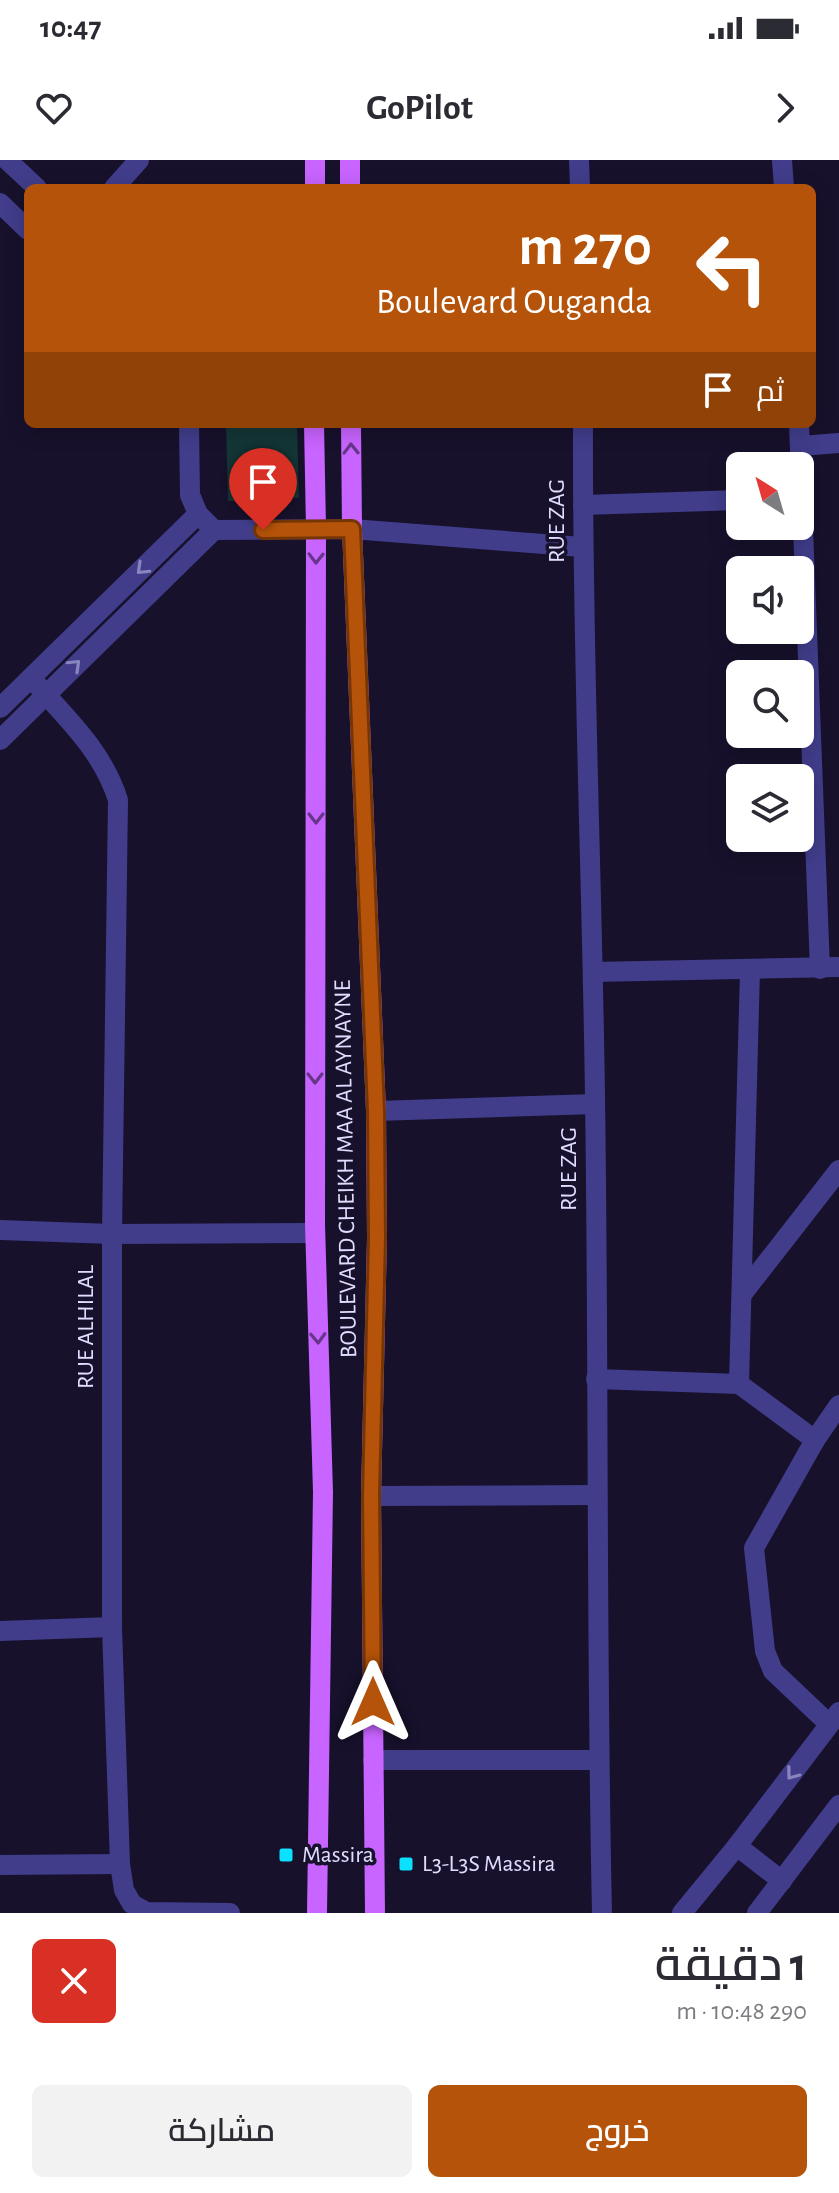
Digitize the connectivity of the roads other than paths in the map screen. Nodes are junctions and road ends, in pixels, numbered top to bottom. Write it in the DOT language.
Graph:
graph roads {
  1 [pos="7,160"];
  2 [pos="139,160"];
  3 [pos="315,160"];
  4 [pos="350,160"];
  5 [pos="579,160"];
  6 [pos="782,160"];
  7 [pos="33,184"];
  8 [pos="118,184"];
  9 [pos="315,184"];
  10 [pos="350,184"];
  11 [pos="580,184"];
  12 [pos="784,184"];
  13 [pos="0,203"];
  14 [pos="24,226"];
  15 [pos="189,428"];
  16 [pos="314,428"];
  17 [pos="351,428"];
  18 [pos="583,428"];
  19 [pos="799,428"];
  20 [pos="839,443"];
  21 [pos="801,446"];
  22 [pos="801,452"];
  23 [pos="726,500"];
  24 [pos="583,505"];
  25 [pos="198,514"];
  26 [pos="316,528"];
  27 [pos="352,529"];
  28 [pos="214,530"];
  29 [pos="805,540"];
  30 [pos="582,547"];
  31 [pos="31,678"];
  32 [pos="45,694"];
  33 [pos="0,708"];
  34 [pos="0,740"];
  35 [pos="830,968"];
  36 [pos="750,970"];
  37 [pos="593,972"];
  38 [pos="595,1104"];
  39 [pos="376,1111"];
  40 [pos="839,1170"];
  41 [pos="0,1230"];
  42 [pos="315,1233"];
  43 [pos="112,1234"];
  44 [pos="743,1293"];
  45 [pos="596,1379"];
  46 [pos="739,1384"];
  47 [pos="839,1405"];
  48 [pos="815,1440"];
  49 [pos="596,1495"];
  50 [pos="371,1496"];
  51 [pos="112,1627"];
  52 [pos="0,1631"];
  53 [pos="834,1718"];
  54 [pos="373,1760"];
  55 [pos="598,1760"];
  56 [pos="839,1805"];
  57 [pos="737,1846"];
  58 [pos="120,1864"];
  59 [pos="0,1865"];
  60 [pos="782,1881"];
  61 [pos="158,1913"];
  62 [pos="230,1913"];
  63 [pos="317,1913"];
  64 [pos="375,1913"];
  65 [pos="602,1913"];
  66 [pos="682,1913"];
  67 [pos="757,1913"];
  1 -- 7 [label="street"];
  2 -- 8 [label="street"];
  3 -- 9 [label="main road"];
  4 -- 10 [label="main road"];
  5 -- 11 [label="street"];
  6 -- 12 [label="street"];
  13 -- 14 [label="street"];
  15 -- 25 [label="street"];
  16 -- 26 [label="main road, BOULEVARD CHEIKH MAA AL AYNAYNE"];
  27 -- 17 [label="main road, BOULEVARD CHEIKH MAA AL AYNAYNE, one-way"];
  18 -- 24 [label="street, RUE ZAG"];
  19 -- 21 [label="street"];
  20 -- 21 [label="street"];
  21 -- 22 [label="street"];
  23 -- 24 [label="street"];
  24 -- 30 [label="street, RUE ZAG"];
  25 -- 28 [label="street"];
  25 -- 31 [label="street, one-way"];
  26 -- 27 [label="street"];
  26 -- 28 [label="street"];
  26 -- 42 [label="main road, BOULEVARD CHEIKH MAA AL AYNAYNE, one-way"];
  27 -- 30 [label="street"];
  27 -- 39 [label="main road, BOULEVARD CHEIKH MAA AL AYNAYNE"];
  32 -- 28 [label="street, one-way"];
  29 -- 35 [label="street"];
  30 -- 37 [label="street, RUE ZAG"];
  31 -- 32 [label="street, RUE ALHILAL"];
  31 -- 33 [label="street"];
  32 -- 34 [label="street"];
  32 -- 43 [label="street, RUE ALHILAL"];
  35 -- 36 [label="street"];
  36 -- 37 [label="street"];
  36 -- 44 [label="street"];
  37 -- 38 [label="street, RUE ZAG"];
  38 -- 39 [label="street"];
  38 -- 45 [label="street, RUE ZAG"];
  39 -- 50 [label="main road, BOULEVARD CHEIKH MAA AL AYNAYNE"];
  40 -- 44 [label="street"];
  41 -- 43 [label="street"];
  42 -- 43 [label="street"];
  42 -- 63 [label="main road, BOULEVARD CHEIKH MAA AL AYNAYNE, one-way"];
  43 -- 51 [label="street, RUE ALHILAL"];
  44 -- 46 [label="street"];
  45 -- 46 [label="street"];
  45 -- 49 [label="street, RUE ZAG"];
  46 -- 48 [label="street"];
  47 -- 48 [label="street"];
  48 -- 53 [label="street"];
  49 -- 50 [label="street"];
  49 -- 55 [label="street, RUE ZAG"];
  50 -- 54 [label="main road, BOULEVARD CHEIKH MAA AL AYNAYNE"];
  51 -- 52 [label="street"];
  51 -- 58 [label="street, RUE ALHILAL"];
  53 -- 57 [label="street, one-way"];
  54 -- 55 [label="street"];
  54 -- 64 [label="main road, BOULEVARD CHEIKH MAA AL AYNAYNE"];
  55 -- 65 [label="street, RUE ZAG"];
  56 -- 60 [label="street"];
  57 -- 60 [label="street"];
  57 -- 66 [label="street"];
  58 -- 59 [label="street"];
  58 -- 61 [label="street, RUE ALHILAL"];
  60 -- 67 [label="street"];
  61 -- 62 [label="street, RUE ALHILAL"];
}
